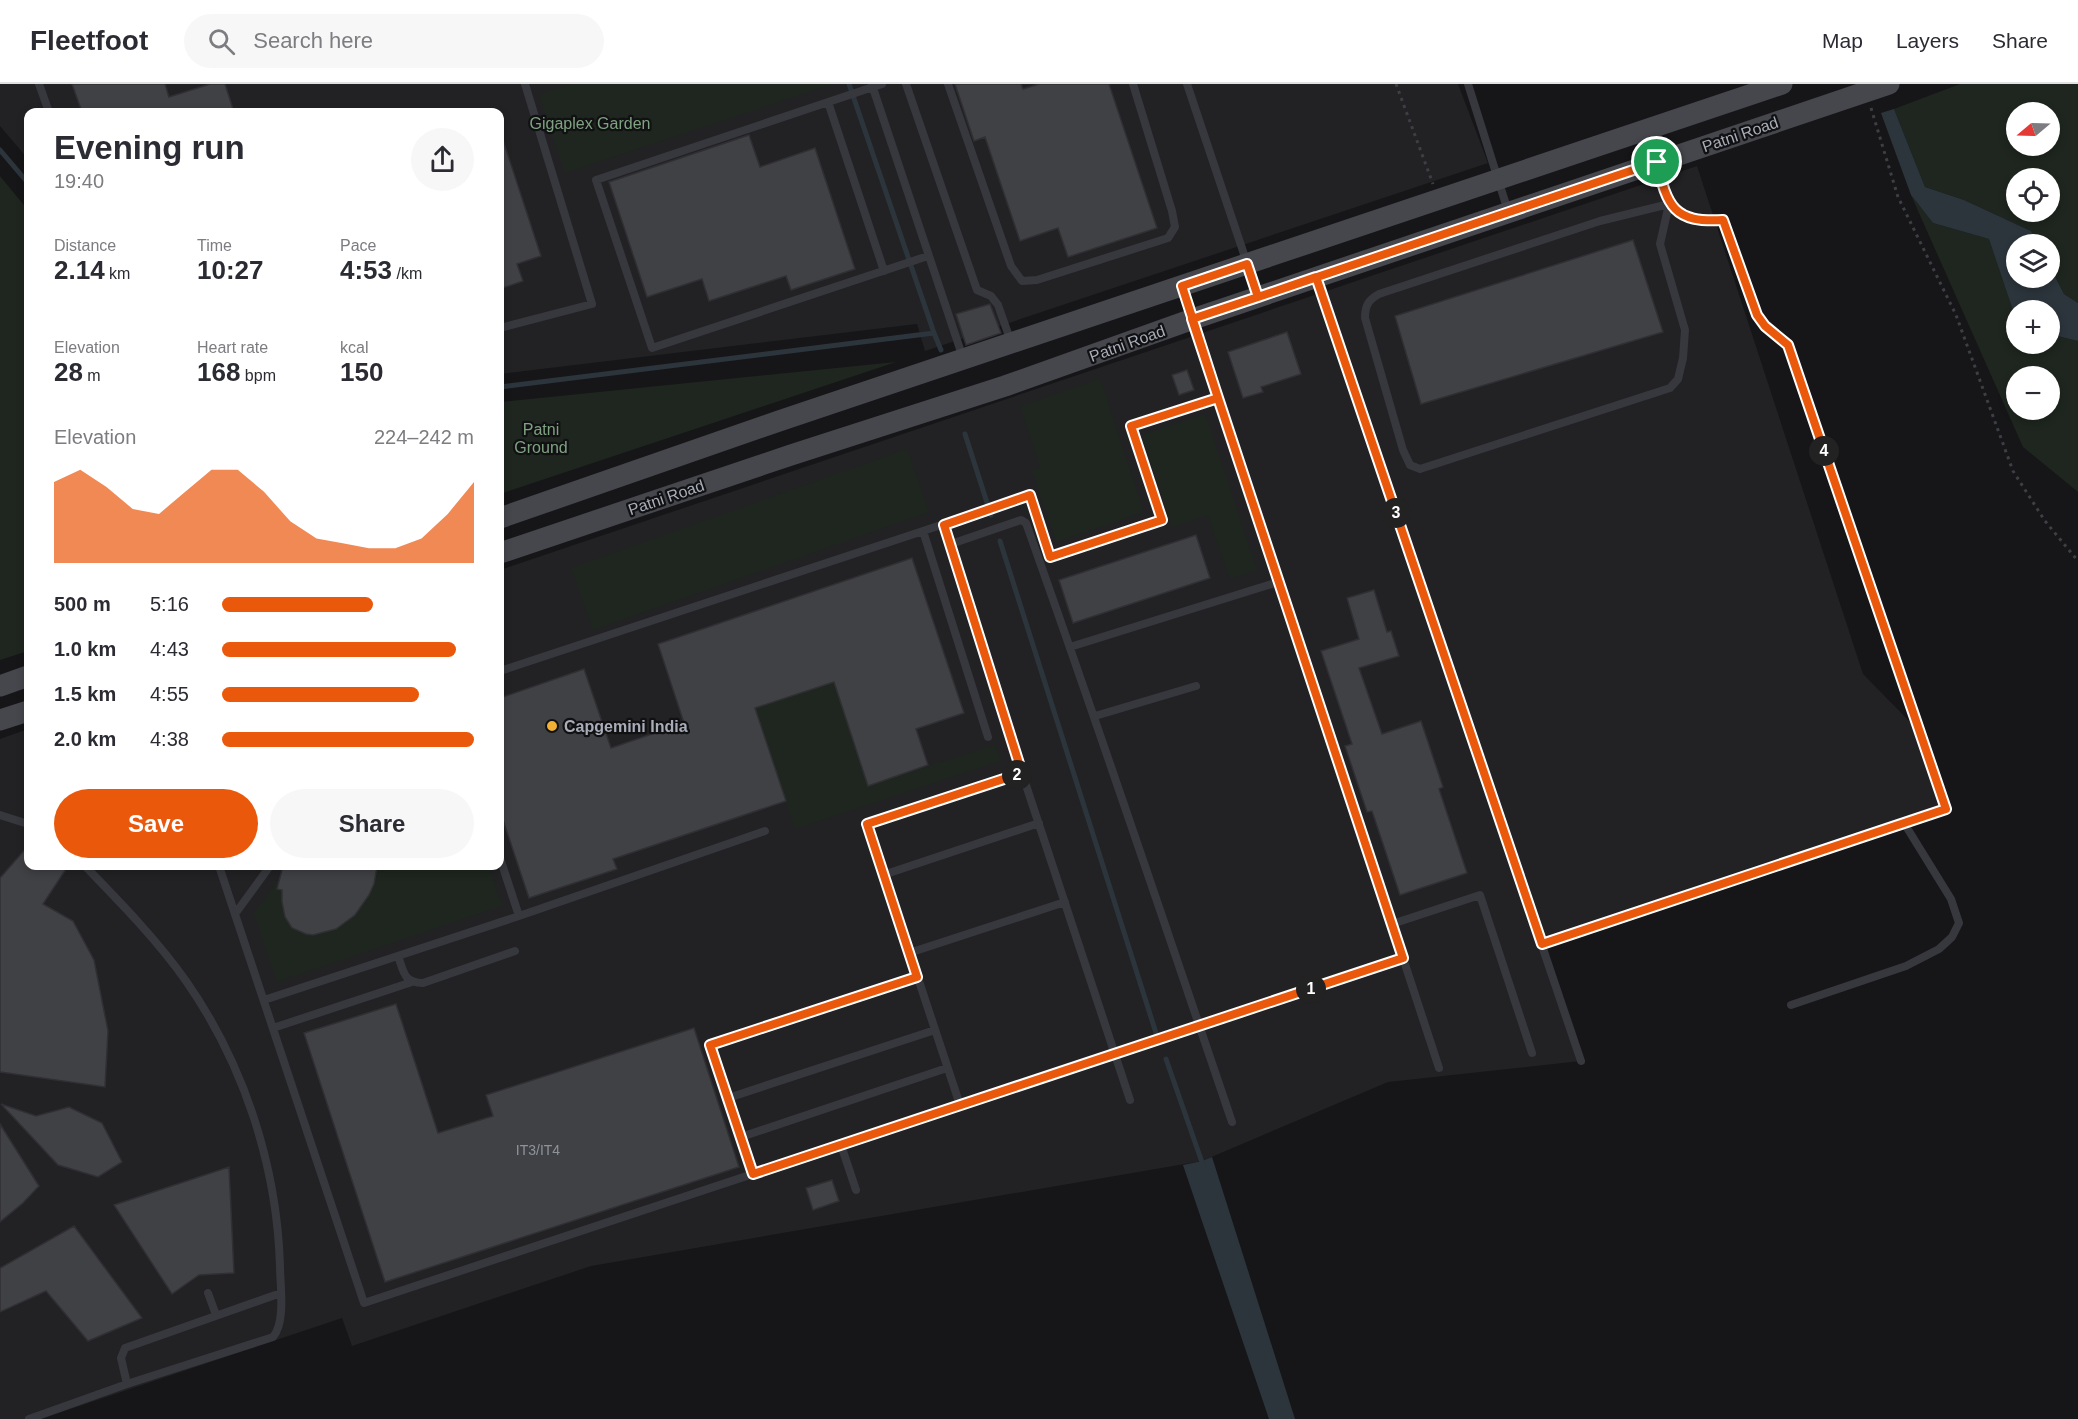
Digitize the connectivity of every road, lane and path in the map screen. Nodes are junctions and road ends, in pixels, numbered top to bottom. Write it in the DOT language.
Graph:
graph roads {
  1 [pos="39,84"];
  2 [pos="525,84"];
  3 [pos="882,84"];
  4 [pos="906,84"];
  5 [pos="948,84"];
  6 [pos="1133,84"];
  7 [pos="1187,84"];
  8 [pos="1396,84"];
  9 [pos="1468,84"];
  10 [pos="1782,84"];
  11 [pos="1889,84"];
  12 [pos="872,86"];
  13 [pos="1867,92"];
  14 [pos="828,102"];
  15 [pos="48,108"];
  16 [pos="1647,130"];
  17 [pos="1657,162"];
  18 [pos="1498,180"];
  19 [pos="1438,200"];
  20 [pos="1669,204"];
  21 [pos="1509,212"];
  22 [pos="928,256"];
  23 [pos="1247,264"];
  24 [pos="884,271"];
  25 [pos="1316,277"];
  26 [pos="1182,286"];
  27 [pos="1258,297"];
  28 [pos="1192,319"];
  29 [pos="504,327"];
  30 [pos="1012,344"];
  31 [pos="963,359"];
  32 [pos="1218,398"];
  33 [pos="504,517"];
  34 [pos="947,523"];
  35 [pos="923,531"];
  36 [pos="951,544"];
  37 [pos="504,552"];
  38 [pos="2078,561"];
  39 [pos="1278,582"];
  40 [pos="1070,647"];
  41 [pos="504,670"];
  42 [pos="24,677"];
  43 [pos="0,686"];
  44 [pos="1196,686"];
  45 [pos="24,712"];
  46 [pos="1095,716"];
  47 [pos="0,720"];
  48 [pos="988,737"];
  49 [pos="1022,773"];
  50 [pos="0,815"];
  51 [pos="24,823"];
  52 [pos="1039,823"];
  53 [pos="1904,823"];
  54 [pos="765,831"];
  55 [pos="88,870"];
  56 [pos="220,870"];
  57 [pos="267,870"];
  58 [pos="504,870"];
  59 [pos="883,875"];
  60 [pos="1065,902"];
  61 [pos="235,914"];
  62 [pos="519,915"];
  63 [pos="1392,924"];
  64 [pos="1542,944"];
  65 [pos="515,951"];
  66 [pos="909,953"];
  67 [pos="398,956"];
  68 [pos="1403,958"];
  69 [pos="917,977"];
  70 [pos="412,982"];
  71 [pos="264,1000"];
  72 [pos="1791,1005"];
  73 [pos="1200,1026"];
  74 [pos="273,1028"];
  75 [pos="935,1030"];
  76 [pos="1115,1053"];
  77 [pos="1532,1053"];
  78 [pos="1581,1061"];
  79 [pos="948,1068"];
  80 [pos="1439,1068"];
  81 [pos="728,1098"];
  82 [pos="1130,1100"];
  83 [pos="960,1105"];
  84 [pos="1232,1122"];
  85 [pos="741,1137"];
  86 [pos="841,1145"];
  87 [pos="753,1174"];
  88 [pos="856,1190"];
  89 [pos="208,1293"];
  90 [pos="281,1293"];
  91 [pos="216,1315"];
  92 [pos="127,1384"];
  93 [pos="29,1419"];
  1 -- 15 [label="lane"];
  2 -- 29 [label="lane"];
  3 -- 12 [label="lane"];
  4 -- 30 [label="lane"];
  5 -- 6 [label="lane"];
  7 -- 23 [label="lane"];
  8 -- 19 [label="path"];
  9 -- 18 [label="lane"];
  10 -- 16 [label="main road, Patni Road"];
  11 -- 13 [label="main road, Patni Road"];
  12 -- 14 [label="lane"];
  12 -- 22 [label="lane"];
  13 -- 17 [label="main road, Patni Road"];
  13 -- 38 [label="path"];
  14 -- 24 [label="lane"];
  14 -- 24 [label="lane"];
  16 -- 17 [label="lane"];
  16 -- 18 [label="main road, Patni Road"];
  17 -- 20 [label="lane"];
  17 -- 21 [label="main road, Patni Road"];
  18 -- 19 [label="main road, Patni Road"];
  18 -- 21 [label="lane"];
  19 -- 23 [label="main road, Patni Road"];
  20 -- 20 [label="lane"];
  20 -- 53 [label="lane"];
  21 -- 25 [label="main road, Patni Road"];
  22 -- 24 [label="lane"];
  22 -- 31 [label="lane"];
  23 -- 26 [label="main road, Patni Road"];
  23 -- 27 [label="lane"];
  25 -- 27 [label="main road, Patni Road"];
  25 -- 64 [label="lane"];
  26 -- 28 [label="lane"];
  26 -- 30 [label="main road, Patni Road"];
  27 -- 28 [label="main road, Patni Road"];
  28 -- 32 [label="lane"];
  28 -- 37 [label="main road, Patni Road"];
  30 -- 31 [label="main road, Patni Road"];
  31 -- 33 [label="main road, Patni Road"];
  32 -- 34 [label="lane"];
  32 -- 39 [label="lane"];
  34 -- 35 [label="lane"];
  34 -- 36 [label="lane"];
  35 -- 41 [label="lane"];
  35 -- 48 [label="lane"];
  36 -- 40 [label="lane"];
  36 -- 49 [label="lane"];
  39 -- 40 [label="lane"];
  39 -- 63 [label="lane"];
  40 -- 46 [label="lane"];
  42 -- 43 [label="main road"];
  44 -- 46 [label="lane"];
  45 -- 47 [label="main road"];
  46 -- 73 [label="lane"];
  49 -- 52 [label="lane"];
  49 -- 59 [label="lane"];
  50 -- 51 [label="lane"];
  52 -- 59 [label="lane"];
  52 -- 60 [label="lane"];
  53 -- 64 [label="lane"];
  53 -- 72 [label="lane"];
  54 -- 62 [label="lane"];
  55 -- 90 [label="lane"];
  56 -- 61 [label="lane"];
  57 -- 61 [label="lane"];
  58 -- 62 [label="lane"];
  59 -- 66 [label="lane"];
  60 -- 66 [label="lane"];
  60 -- 76 [label="lane"];
  61 -- 71 [label="lane"];
  62 -- 67 [label="lane"];
  63 -- 68 [label="lane"];
  63 -- 77 [label="lane"];
  64 -- 78 [label="lane"];
  65 -- 70 [label="lane"];
  66 -- 69 [label="lane"];
  67 -- 70 [label="lane"];
  67 -- 71 [label="lane"];
  68 -- 73 [label="lane"];
  68 -- 80 [label="lane"];
  69 -- 75 [label="lane"];
  69 -- 81 [label="lane"];
  70 -- 74 [label="lane"];
  71 -- 74 [label="lane"];
  73 -- 76 [label="lane"];
  73 -- 84 [label="lane"];
  74 -- 87 [label="lane"];
  75 -- 79 [label="lane"];
  75 -- 81 [label="lane"];
  76 -- 82 [label="lane"];
  76 -- 83 [label="lane"];
  79 -- 83 [label="lane"];
  79 -- 85 [label="lane"];
  81 -- 85 [label="lane"];
  83 -- 86 [label="lane"];
  85 -- 87 [label="lane"];
  86 -- 87 [label="lane"];
  86 -- 88 [label="lane"];
  89 -- 91 [label="lane"];
  90 -- 91 [label="lane"];
  90 -- 92 [label="lane"];
  91 -- 92 [label="lane"];
  92 -- 93 [label="lane"];
}
